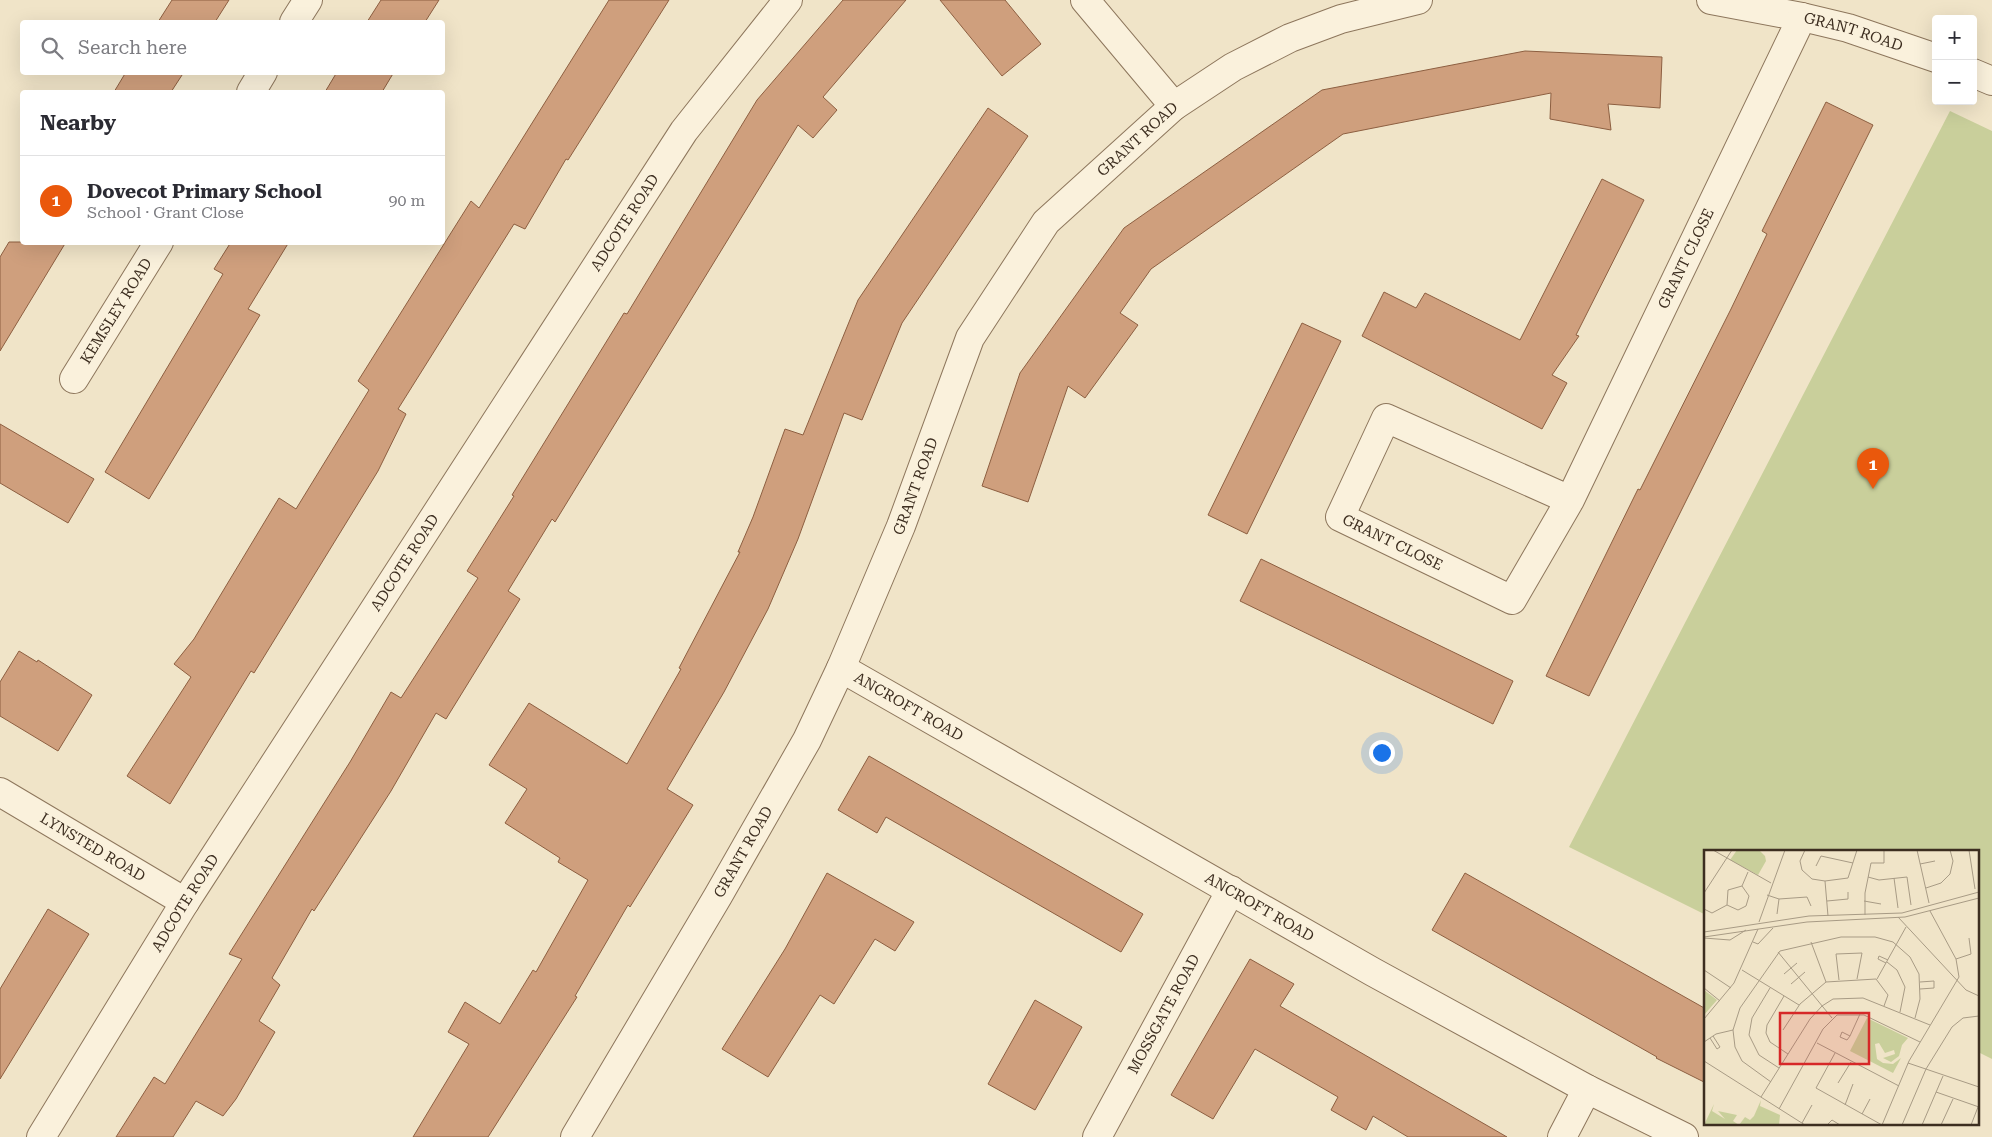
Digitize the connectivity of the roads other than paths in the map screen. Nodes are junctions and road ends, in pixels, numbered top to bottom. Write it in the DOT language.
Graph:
graph roads {
  1 [pos="308,0"];
  2 [pos="788,0"];
  3 [pos="1086,0"];
  4 [pos="1418,0"];
  5 [pos="1711,0"];
  6 [pos="1802,17"];
  7 [pos="295,20"];
  8 [pos="1932,57"];
  9 [pos="261,75"];
  10 [pos="1977,75"];
  11 [pos="1992,81"];
  12 [pos="252,90"];
  13 [pos="1174,106"];
  14 [pos="157,245"];
  15 [pos="74,380"];
  16 [pos="1570,500"];
  17 [pos="842,668"];
  18 [pos="0,792"];
  19 [pos="1231,890"];
  20 [pos="185,902"];
  21 [pos="1587,1089"];
  22 [pos="41,1137"];
  23 [pos="575,1137"];
  24 [pos="1097,1137"];
  25 [pos="1562,1137"];
  26 [pos="1684,1137"];
  1 -- 7 [label="street"];
  2 -- 20 [label="street, ADCOTE ROAD"];
  3 -- 13 [label="street"];
  4 -- 13 [label="street, GRANT ROAD"];
  5 -- 6 [label="street, GRANT ROAD"];
  6 -- 8 [label="street, GRANT ROAD"];
  6 -- 16 [label="street, GRANT CLOSE"];
  9 -- 12 [label="street"];
  10 -- 11 [label="street"];
  13 -- 17 [label="street, GRANT ROAD"];
  14 -- 15 [label="street, KEMSLEY ROAD"];
  16 -- 16 [label="street, GRANT CLOSE"];
  17 -- 19 [label="street, ANCROFT ROAD"];
  17 -- 23 [label="street, GRANT ROAD"];
  18 -- 20 [label="street, LYNSTED ROAD"];
  19 -- 21 [label="street, ANCROFT ROAD"];
  19 -- 24 [label="street, MOSSGATE ROAD"];
  20 -- 22 [label="street, ADCOTE ROAD"];
  21 -- 25 [label="street"];
  21 -- 26 [label="street, ANCROFT ROAD"];
}
